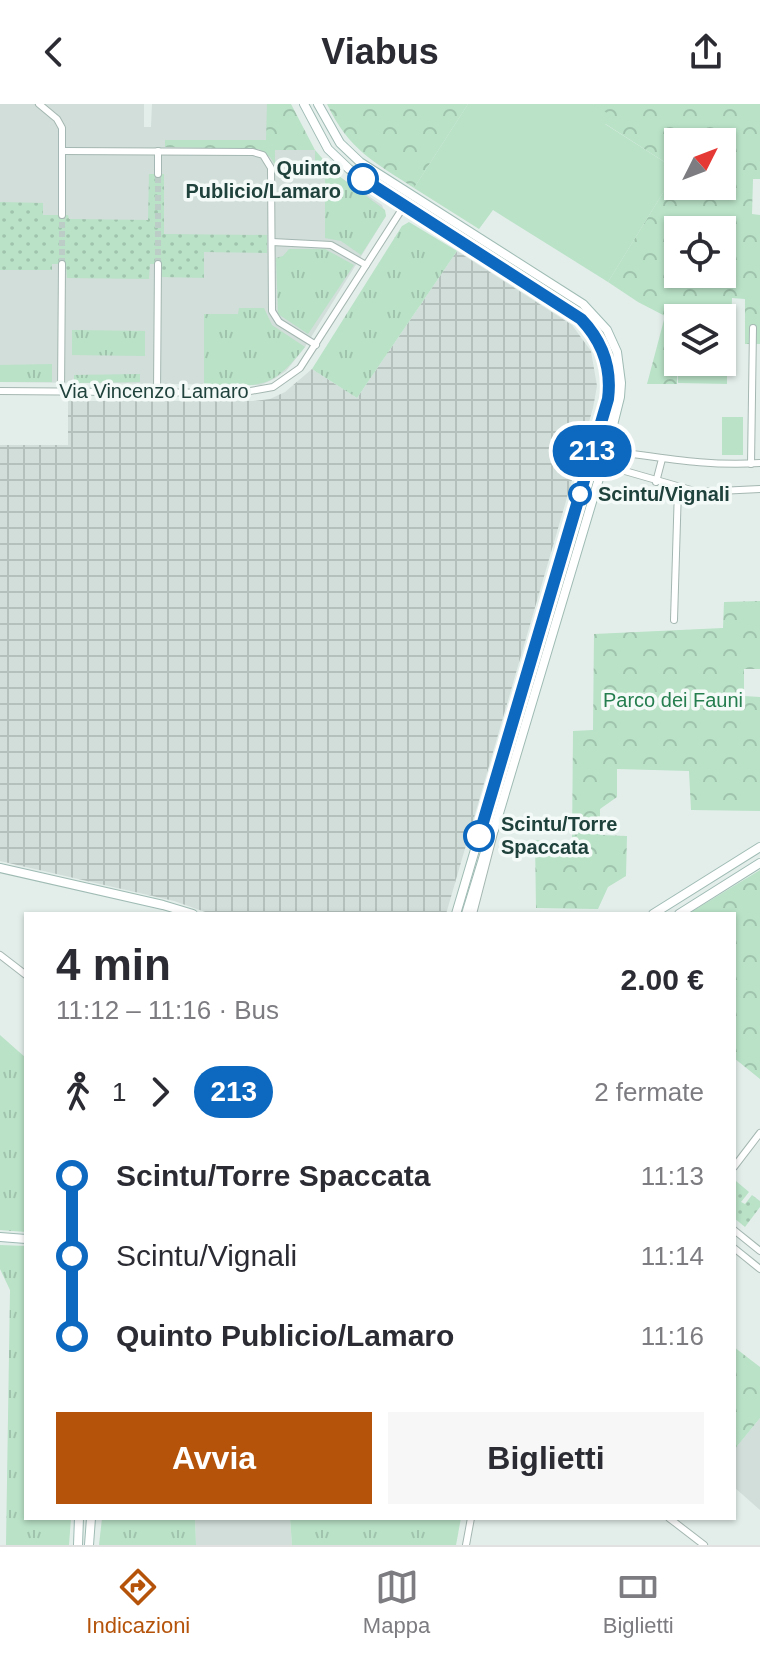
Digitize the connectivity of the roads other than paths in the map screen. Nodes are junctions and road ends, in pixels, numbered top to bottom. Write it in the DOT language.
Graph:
graph roads {
  1 [pos="39,104"];
  2 [pos="304,104"];
  3 [pos="318,104"];
  4 [pos="63,151"];
  5 [pos="158,151"];
  6 [pos="158,174"];
  7 [pos="417,199"];
  8 [pos="404,206"];
  9 [pos="62,215"];
  10 [pos="272,242"];
  11 [pos="62,264"];
  12 [pos="158,264"];
  13 [pos="366,265"];
  14 [pos="753,328"];
  15 [pos="316,345"];
  16 [pos="0,391"];
  17 [pos="61,391"];
  18 [pos="142,392"];
  19 [pos="157,392"];
  20 [pos="142,401"];
  21 [pos="593,449"];
  22 [pos="607,450"];
  23 [pos="662,459"];
  24 [pos="590,461"];
  25 [pos="760,463"];
  26 [pos="751,464"];
  27 [pos="603,465"];
  28 [pos="656,482"];
  29 [pos="678,488"];
  30 [pos="760,489"];
  31 [pos="674,620"];
  32 [pos="494,830"];
  33 [pos="760,847"];
  34 [pos="760,863"];
  35 [pos="0,868"];
  36 [pos="186,912"];
  37 [pos="457,912"];
  38 [pos="467,912"];
  39 [pos="474,912"];
  40 [pos="656,912"];
  41 [pos="682,912"];
  42 [pos="0,955"];
  43 [pos="24,973"];
  44 [pos="760,1133"];
  45 [pos="736,1164"];
  46 [pos="736,1232"];
  47 [pos="0,1237"];
  48 [pos="24,1239"];
  49 [pos="736,1250"];
  50 [pos="760,1251"];
  51 [pos="760,1269"];
  52 [pos="79,1520"];
  53 [pos="91,1520"];
  54 [pos="471,1520"];
  55 [pos="672,1520"];
  56 [pos="78,1545"];
  57 [pos="89,1545"];
  58 [pos="466,1545"];
  59 [pos="704,1545"];
  1 -- 4 [label="street"];
  2 -- 8 [label="street"];
  3 -- 7 [label="street"];
  4 -- 5 [label="street"];
  4 -- 9 [label="street"];
  5 -- 6 [label="street"];
  5 -- 10 [label="street"];
  7 -- 8 [label="street"];
  7 -- 22 [label="street"];
  8 -- 13 [label="street, Via Vincenzo Lamaro"];
  8 -- 21 [label="street"];
  10 -- 13 [label="street"];
  10 -- 15 [label="street"];
  11 -- 17 [label="street"];
  12 -- 19 [label="street"];
  13 -- 15 [label="street, Via Vincenzo Lamaro"];
  14 -- 26 [label="street"];
  15 -- 19 [label="street, Via Vincenzo Lamaro"];
  16 -- 17 [label="street, Via Vincenzo Lamaro"];
  17 -- 18 [label="street, Via Vincenzo Lamaro"];
  18 -- 19 [label="street, Via Vincenzo Lamaro"];
  18 -- 20 [label="street"];
  21 -- 22 [label="street"];
  21 -- 24 [label="street"];
  22 -- 23 [label="street"];
  22 -- 27 [label="street"];
  23 -- 26 [label="street"];
  23 -- 28 [label="street"];
  24 -- 27 [label="street"];
  24 -- 37 [label="street"];
  25 -- 26 [label="street"];
  27 -- 28 [label="street"];
  27 -- 32 [label="street"];
  28 -- 29 [label="street"];
  29 -- 30 [label="street"];
  29 -- 31 [label="street"];
  32 -- 38 [label="street"];
  32 -- 39 [label="street"];
  33 -- 40 [label="street"];
  34 -- 41 [label="street"];
  35 -- 36 [label="street"];
  42 -- 43 [label="street"];
  44 -- 45 [label="street"];
  46 -- 50 [label="street"];
  47 -- 48 [label="street"];
  49 -- 51 [label="street"];
  52 -- 56 [label="street"];
  53 -- 57 [label="street"];
  54 -- 58 [label="street"];
  55 -- 59 [label="street"];
}
